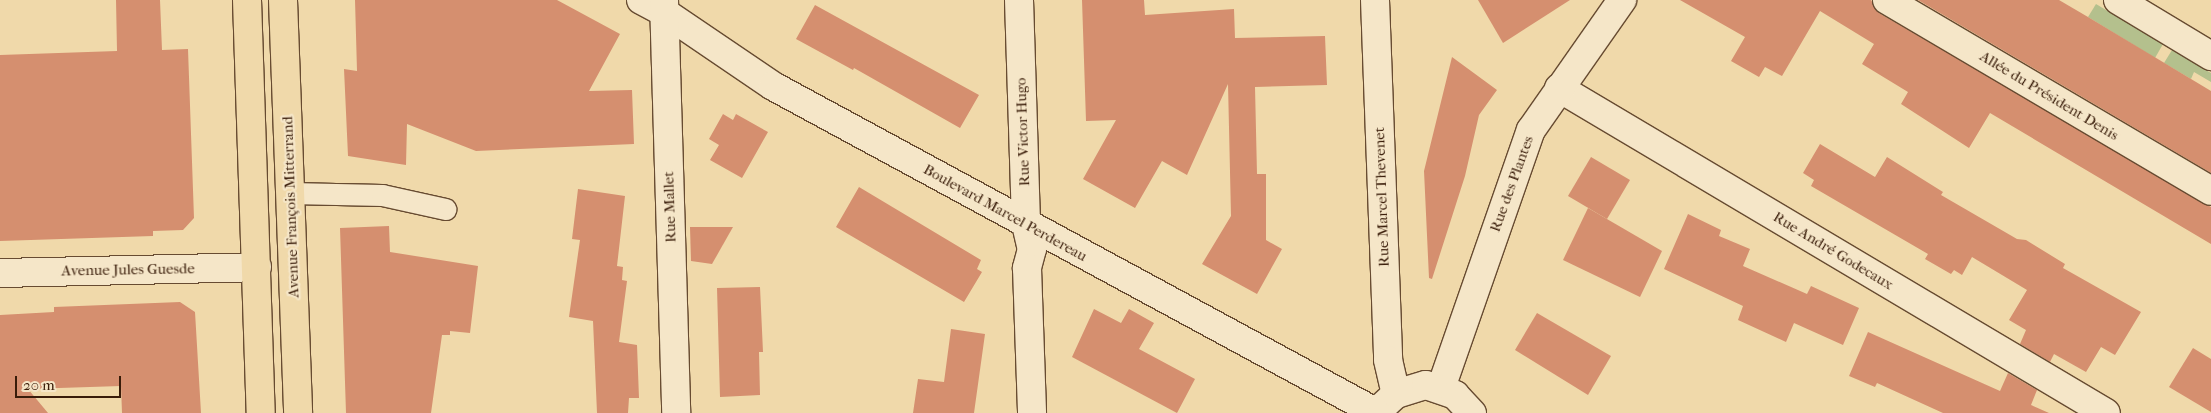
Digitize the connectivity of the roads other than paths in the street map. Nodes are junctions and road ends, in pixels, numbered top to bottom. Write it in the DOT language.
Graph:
graph roads {
  1 [pos="247,0"];
  2 [pos="283,0"];
  3 [pos="1020,0"];
  4 [pos="1375,0"];
  5 [pos="1622,0"];
  6 [pos="1887,0"];
  7 [pos="2118,0"];
  8 [pos="656,4"];
  9 [pos="2211,56"];
  10 [pos="1559,88"];
  11 [pos="2211,192"];
  12 [pos="290,193"];
  13 [pos="444,209"];
  14 [pos="1026,224"];
  15 [pos="257,267"];
  16 [pos="0,273"];
  17 [pos="1441,388"];
  18 [pos="1384,407"];
  19 [pos="2096,410"];
  20 [pos="262,413"];
  21 [pos="298,413"];
  22 [pos="676,413"];
  23 [pos="1032,413"];
  24 [pos="1472,413"];
  1 -- 15 [label="main road"];
  2 -- 12 [label="main road, Avenue François Mitterrand"];
  3 -- 14 [label="street, Rue Victor Hugo"];
  4 -- 18 [label="street, Rue Marcel Thevenet"];
  5 -- 10 [label="street, Rue des Plantes"];
  6 -- 11 [label="street, Allée du Président Denis"];
  7 -- 9 [label="street"];
  8 -- 14 [label="street, Boulevard Marcel Perdereau"];
  8 -- 22 [label="street, Rue Mallet"];
  10 -- 17 [label="street, Rue des Plantes"];
  10 -- 19 [label="street, Rue André Godecaux"];
  12 -- 13 [label="lane"];
  12 -- 21 [label="main road, Avenue François Mitterrand"];
  14 -- 18 [label="street, Boulevard Marcel Perdereau"];
  14 -- 23 [label="street, Rue Victor Hugo"];
  15 -- 16 [label="street, Avenue Jules Guesde"];
  15 -- 20 [label="main road"];
  17 -- 18 [label="street"];
  17 -- 24 [label="street"];
}
